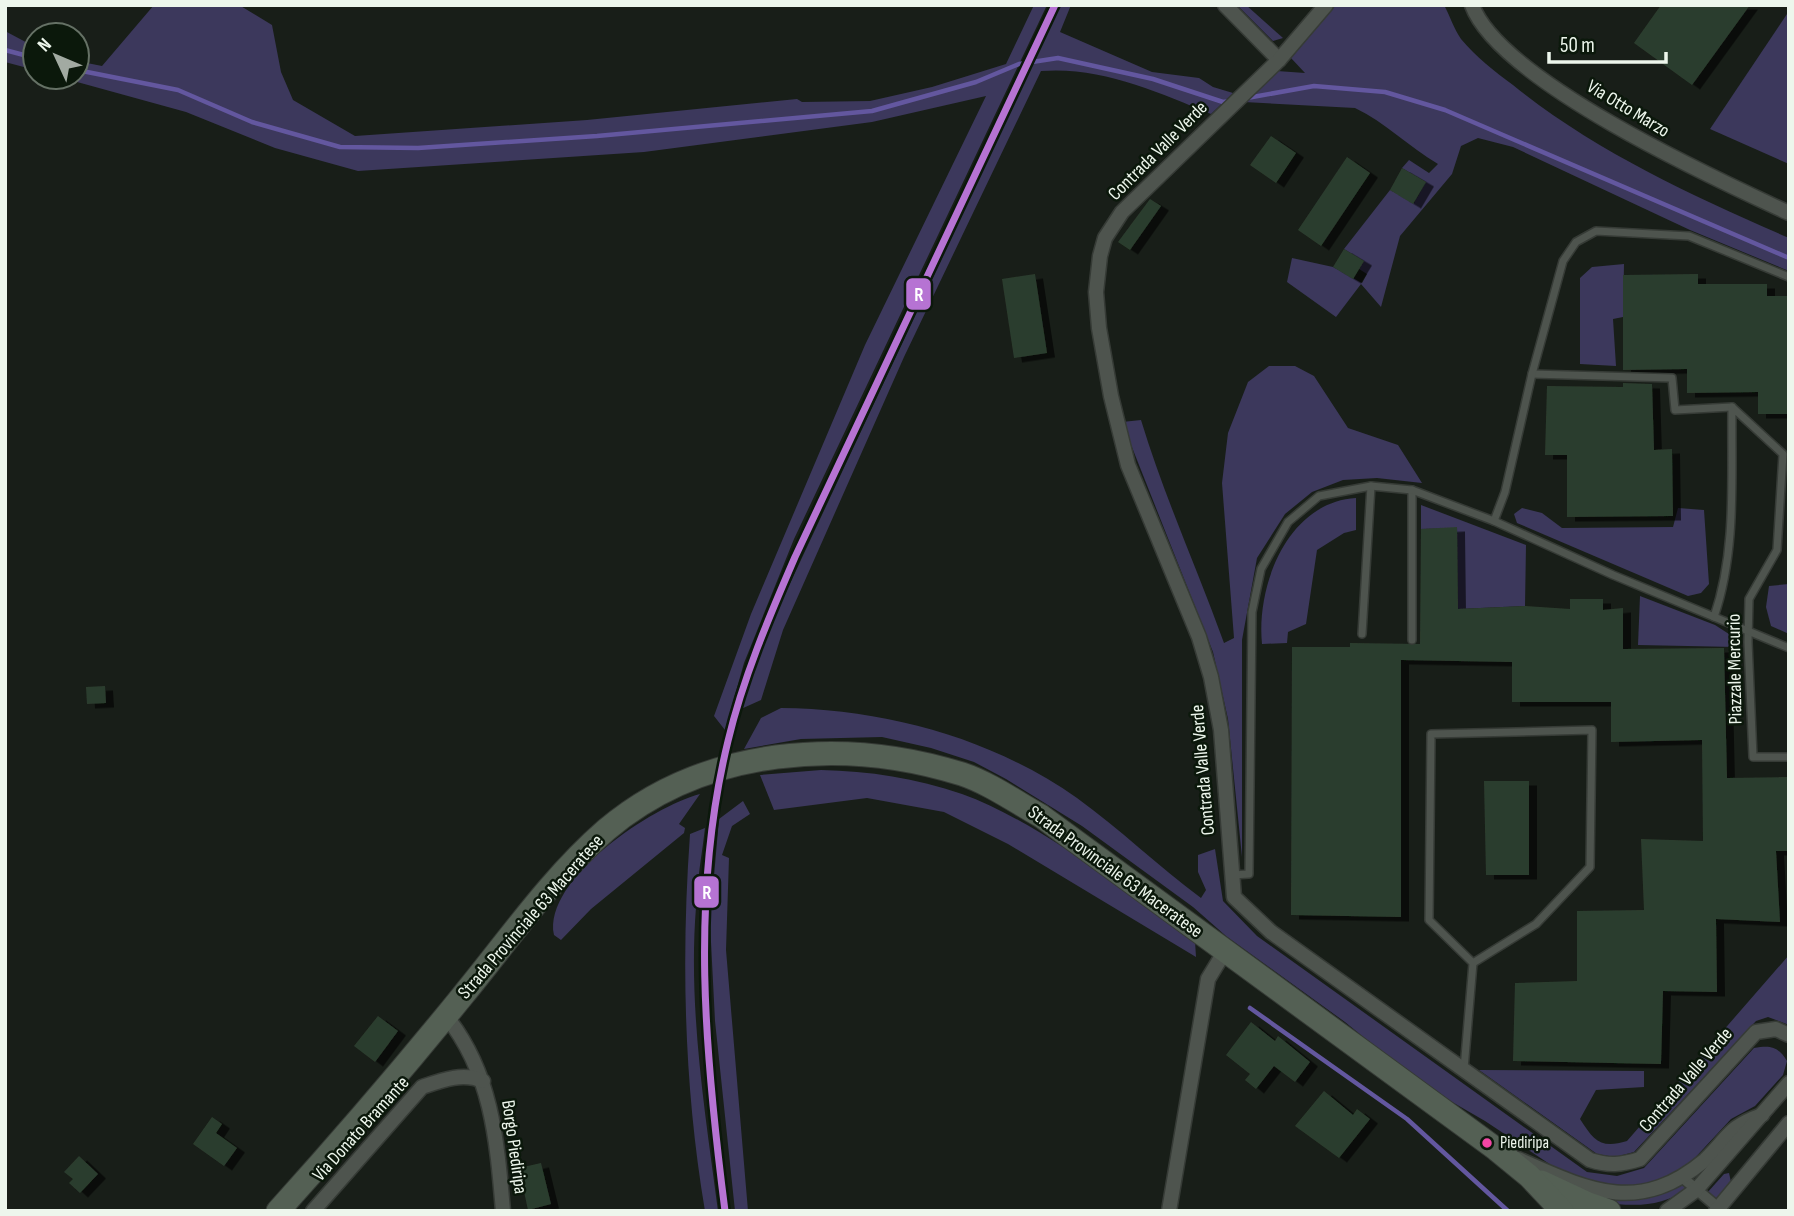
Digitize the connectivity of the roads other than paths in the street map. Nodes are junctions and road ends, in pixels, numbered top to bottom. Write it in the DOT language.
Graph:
graph roads {
  1 [pos="1225,5"];
  2 [pos="1326,5"];
  3 [pos="1472,5"];
  4 [pos="1279,60"];
  5 [pos="1789,213"];
  6 [pos="1789,277"];
  7 [pos="1532,374"];
  8 [pos="1732,407"];
  9 [pos="1371,486"];
  10 [pos="1412,490"];
  11 [pos="1494,521"];
  12 [pos="1714,617"];
  13 [pos="1748,631"];
  14 [pos="1362,634"];
  15 [pos="1412,640"];
  16 [pos="1789,648"];
  17 [pos="1789,757"];
  18 [pos="1231,875"];
  19 [pos="1225,951"];
  20 [pos="1473,963"];
  21 [pos="446,1016"];
  22 [pos="1789,1035"];
  23 [pos="1464,1070"];
  24 [pos="483,1081"];
  25 [pos="1789,1083"];
  26 [pos="1762,1115"];
  27 [pos="1789,1123"];
  28 [pos="1496,1149"];
  29 [pos="1529,1175"];
  30 [pos="1683,1178"];
  31 [pos="1696,1190"];
  32 [pos="1718,1210"];
  33 [pos="278,1211"];
  34 [pos="313,1211"];
  35 [pos="503,1211"];
  36 [pos="1169,1211"];
  37 [pos="1562,1211"];
  38 [pos="1609,1211"];
  39 [pos="1667,1211"];
  1 -- 4 [label="street"];
  2 -- 4 [label="street, Contrada Valle Verde"];
  3 -- 5 [label="street, Via Otto Marzo"];
  4 -- 18 [label="street, Contrada Valle Verde"];
  6 -- 7 [label="lane"];
  7 -- 8 [label="lane"];
  7 -- 11 [label="lane"];
  8 -- 12 [label="lane, Piazzale Mercurio"];
  8 -- 13 [label="lane, Piazzale Mercurio"];
  9 -- 10 [label="lane"];
  9 -- 14 [label="lane"];
  9 -- 18 [label="lane"];
  10 -- 11 [label="lane"];
  10 -- 15 [label="lane"];
  11 -- 12 [label="lane"];
  12 -- 13 [label="lane"];
  13 -- 16 [label="lane"];
  13 -- 17 [label="lane, Piazzale Mercurio"];
  18 -- 23 [label="street, Contrada Valle Verde"];
  19 -- 21 [label="main road, Strada Provinciale 63 Maceratese"];
  19 -- 28 [label="main road, Strada Provinciale 63 Maceratese"];
  19 -- 36 [label="street"];
  20 -- 20 [label="lane"];
  20 -- 23 [label="lane"];
  21 -- 24 [label="street, Borgo Piediripa"];
  21 -- 33 [label="main road, Strada Provinciale 63 Maceratese"];
  22 -- 23 [label="street, Contrada Valle Verde"];
  24 -- 34 [label="street, Via Donato Bramante"];
  24 -- 35 [label="street, Borgo Piediripa"];
  25 -- 26 [label="street"];
  26 -- 30 [label="street"];
  26 -- 31 [label="street"];
  27 -- 32 [label="street"];
  28 -- 29 [label="main road, Strada Provinciale 63 Maceratese"];
  28 -- 30 [label="street"];
  29 -- 37 [label="main road, Strada Provinciale 63 Maceratese"];
  29 -- 38 [label="main road, Strada Provinciale 63 Maceratese"];
  30 -- 31 [label="street"];
  31 -- 32 [label="street"];
  31 -- 39 [label="street"];
}
